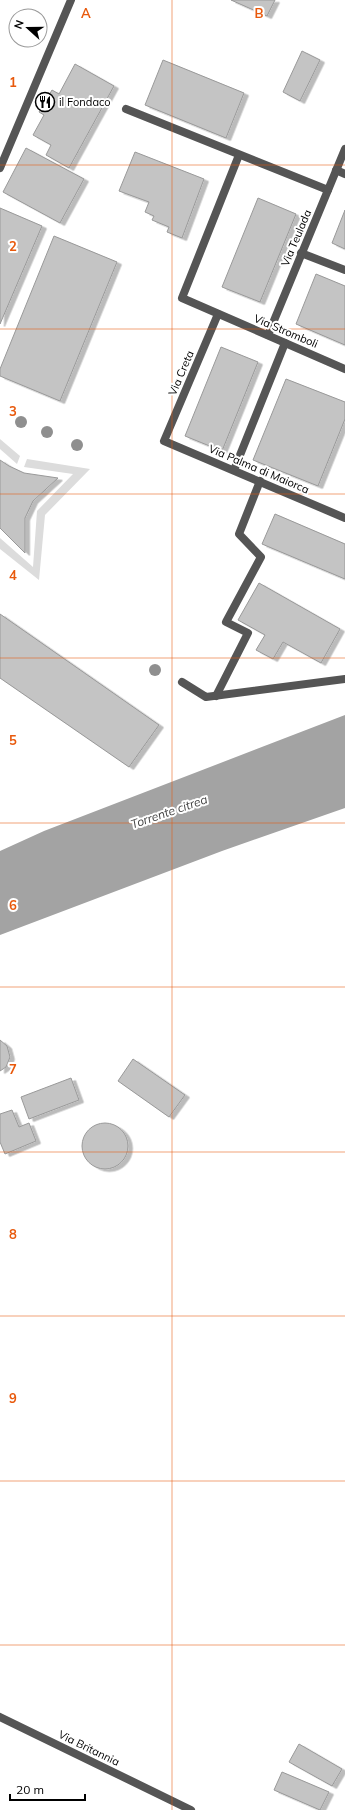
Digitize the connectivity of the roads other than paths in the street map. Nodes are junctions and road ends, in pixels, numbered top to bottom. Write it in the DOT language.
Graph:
graph roads {
  1 [pos="71,0"];
  2 [pos="126,109"];
  3 [pos="345,149"];
  4 [pos="239,155"];
  5 [pos="0,168"];
  6 [pos="336,170"];
  7 [pos="345,174"];
  8 [pos="328,190"];
  9 [pos="301,253"];
  10 [pos="345,270"];
  11 [pos="218,314"];
  12 [pos="268,335"];
  13 [pos="285,343"];
  14 [pos="345,369"];
  15 [pos="164,441"];
  16 [pos="234,470"];
  17 [pos="260,481"];
  18 [pos="345,518"];
  19 [pos="345,679"];
  20 [pos="182,682"];
  21 [pos="216,696"];
  22 [pos="0,1717"];
  23 [pos="191,1810"];
  1 -- 5 [label="street"];
  2 -- 4 [label="street"];
  3 -- 6 [label="street, Via Teulada"];
  4 -- 8 [label="street"];
  4 -- 11 [label="street, Via Stromboli"];
  6 -- 7 [label="street"];
  6 -- 8 [label="street, Via Teulada"];
  8 -- 9 [label="street, Via Teulada"];
  9 -- 10 [label="street"];
  9 -- 12 [label="street, Via Teulada"];
  11 -- 12 [label="street, Via Stromboli"];
  11 -- 15 [label="street, Via Creta"];
  12 -- 13 [label="street, Via Stromboli"];
  13 -- 14 [label="street, Via Stromboli"];
  13 -- 16 [label="street"];
  15 -- 16 [label="street, Via Palma di Maiorca"];
  16 -- 17 [label="street, Via Palma di Maiorca"];
  17 -- 18 [label="street, Via Palma di Maiorca"];
  17 -- 21 [label="street"];
  19 -- 21 [label="street"];
  20 -- 21 [label="street"];
  22 -- 23 [label="street, Via Britannia"];
}
